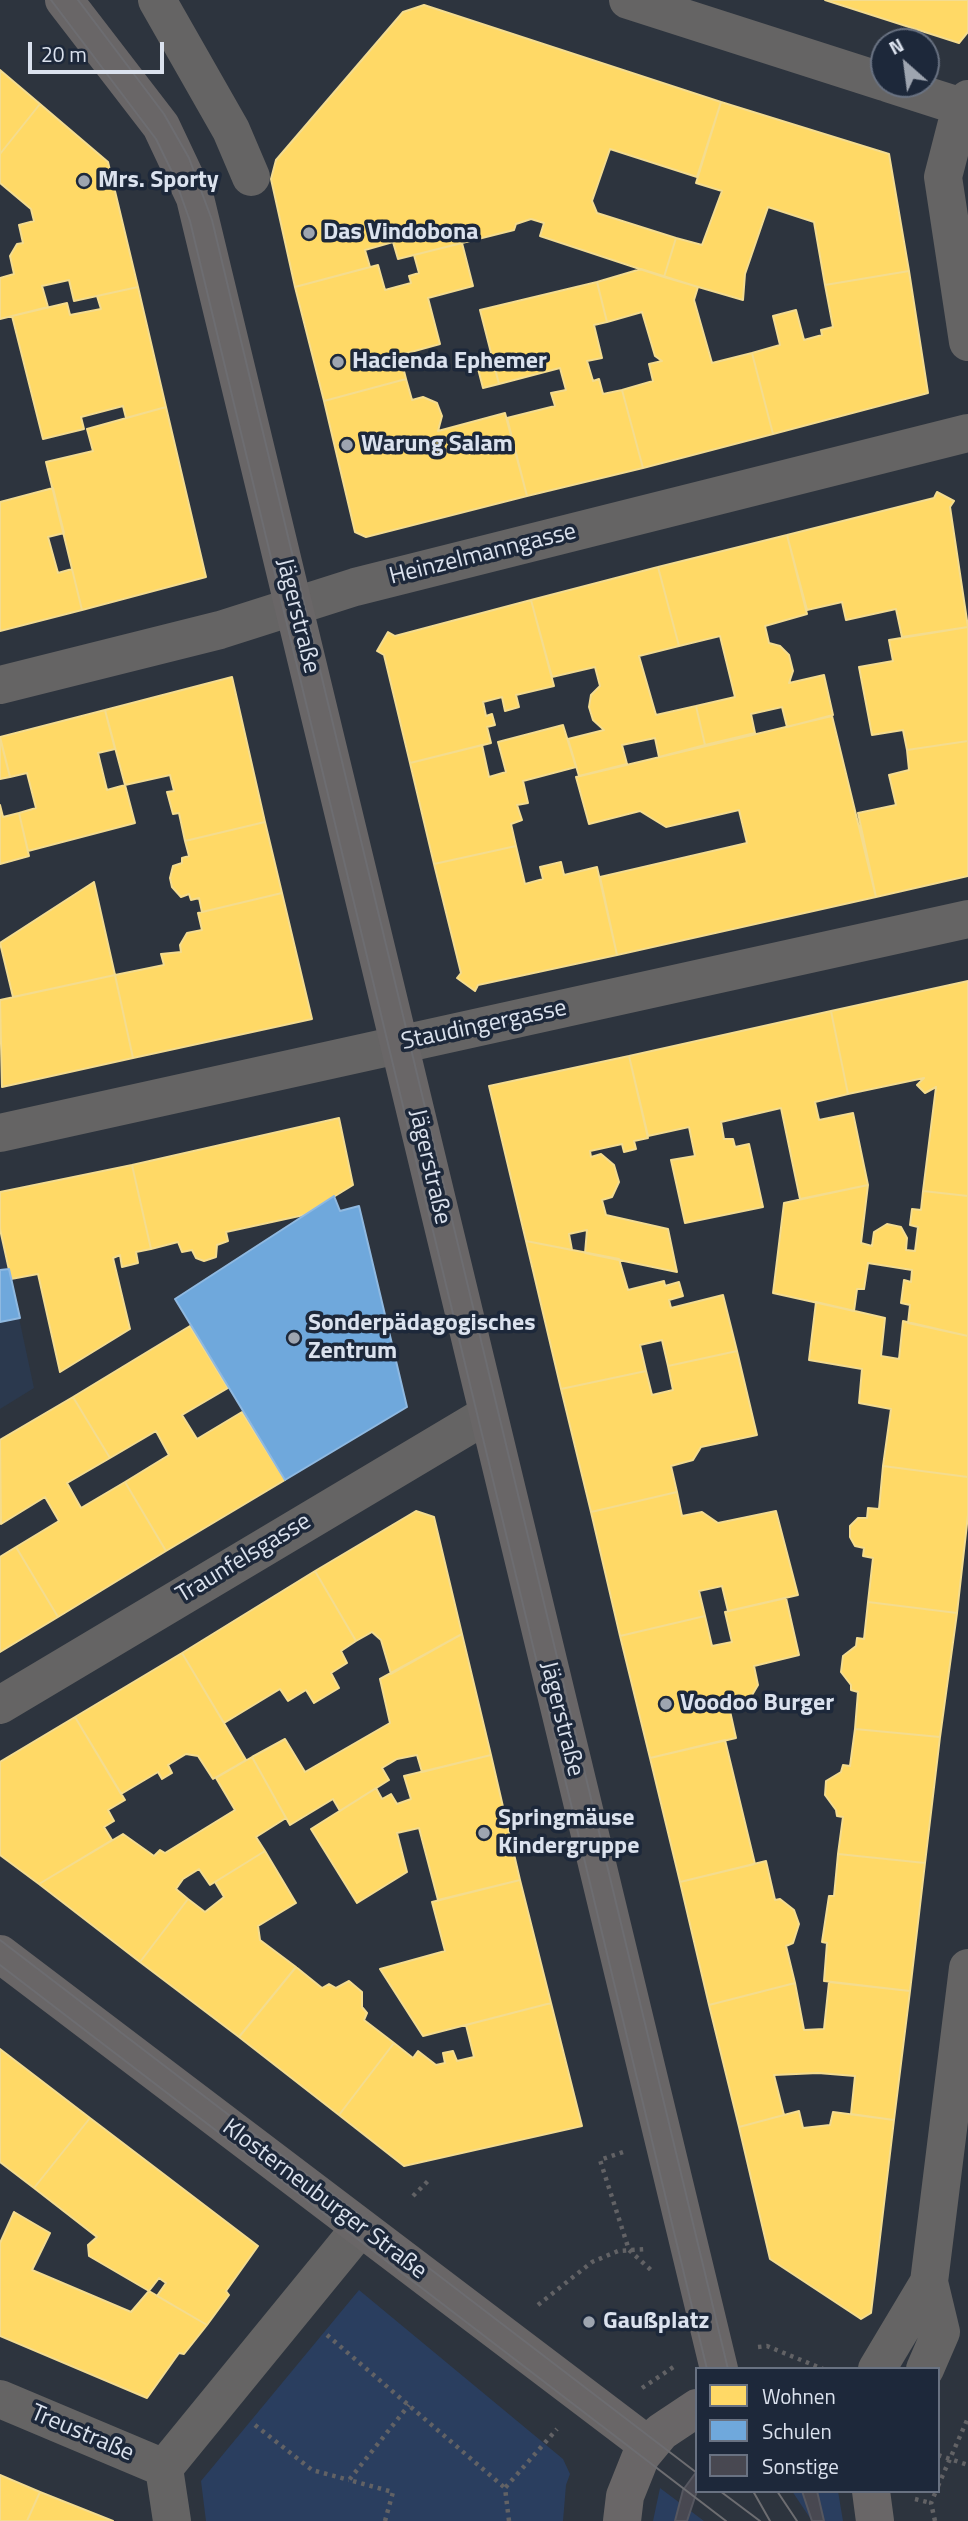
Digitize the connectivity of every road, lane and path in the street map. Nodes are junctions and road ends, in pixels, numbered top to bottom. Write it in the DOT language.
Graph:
graph roads {
  1 [pos="64,0"];
  2 [pos="158,0"];
  3 [pos="628,0"];
  4 [pos="870,78"];
  5 [pos="940,98"];
  6 [pos="966,105"];
  7 [pos="251,177"];
  8 [pos="968,342"];
  9 [pos="968,433"];
  10 [pos="295,607"];
  11 [pos="0,685"];
  12 [pos="968,919"];
  13 [pos="399,1045"];
  14 [pos="0,1133"];
  15 [pos="488,1415"];
  16 [pos="0,1705"];
  17 [pos="0,1954"];
  18 [pos="968,1968"];
  19 [pos="600,2160"];
  20 [pos="429,2180"];
  21 [pos="413,2196"];
  22 [pos="360,2228"];
  23 [pos="653,2249"];
  24 [pos="629,2250"];
  25 [pos="655,2274"];
  26 [pos="929,2282"];
  27 [pos="538,2305"];
  28 [pos="318,2327"];
  29 [pos="676,2354"];
  30 [pos="732,2359"];
  31 [pos="818,2367"];
  32 [pos="878,2367"];
  33 [pos="926,2367"];
  34 [pos="639,2390"];
  35 [pos="0,2399"];
  36 [pos="221,2399"];
  37 [pos="409,2405"];
  38 [pos="695,2410"];
  39 [pos="968,2418"];
  40 [pos="564,2421"];
  41 [pos="649,2446"];
  42 [pos="940,2456"];
  43 [pos="949,2461"];
  44 [pos="968,2465"];
  45 [pos="164,2468"];
  46 [pos="349,2480"];
  47 [pos="940,2481"];
  48 [pos="505,2488"];
  49 [pos="871,2493"];
  50 [pos="935,2493"];
  51 [pos="172,2521"];
  52 [pos="385,2521"];
  53 [pos="509,2521"];
  54 [pos="622,2521"];
  55 [pos="875,2521"];
  56 [pos="934,2521"];
  1 -- 10 [label="main road, Jägerstraße"];
  2 -- 7 [label="street"];
  3 -- 4 [label="street"];
  5 -- 6 [label="street"];
  6 -- 8 [label="street"];
  9 -- 10 [label="street, Heinzelmanngasse"];
  10 -- 11 [label="street, Heinzelmanngasse"];
  10 -- 13 [label="main road, Jägerstraße"];
  12 -- 13 [label="street, Staudingergasse"];
  13 -- 14 [label="street, Staudingergasse"];
  13 -- 15 [label="main road, Jägerstraße"];
  15 -- 16 [label="street, Traunfelsgasse"];
  15 -- 30 [label="main road, Jägerstraße"];
  17 -- 22 [label="main road, Klosterneuburger Straße"];
  18 -- 26 [label="street"];
  19 -- 24 [label="path"];
  20 -- 21 [label="path"];
  22 -- 36 [label="street"];
  22 -- 41 [label="main road, Klosterneuburger Straße"];
  23 -- 24 [label="path"];
  24 -- 25 [label="path"];
  24 -- 27 [label="path"];
  26 -- 32 [label="street"];
  26 -- 33 [label="street"];
  28 -- 37 [label="path"];
  29 -- 34 [label="path"];
  30 -- 31 [label="path"];
  35 -- 45 [label="street, Treustraße"];
  36 -- 45 [label="street"];
  36 -- 46 [label="path"];
  37 -- 46 [label="path"];
  37 -- 48 [label="path"];
  38 -- 41 [label="main road"];
  39 -- 43 [label="path"];
  40 -- 48 [label="path"];
  41 -- 54 [label="main road"];
  42 -- 43 [label="path"];
  43 -- 44 [label="path"];
  43 -- 47 [label="path"];
  45 -- 51 [label="street"];
  46 -- 52 [label="path"];
  48 -- 53 [label="path"];
  49 -- 55 [label="main road"];
  50 -- 56 [label="path"];
}
